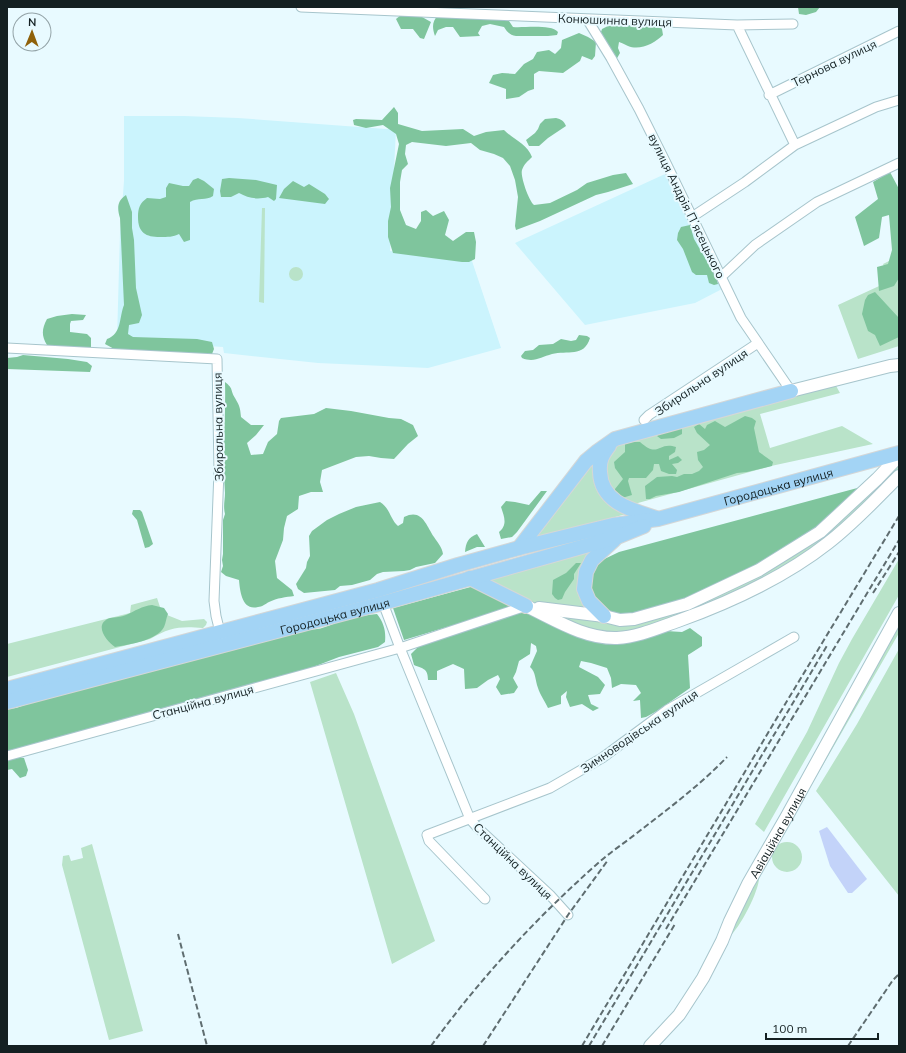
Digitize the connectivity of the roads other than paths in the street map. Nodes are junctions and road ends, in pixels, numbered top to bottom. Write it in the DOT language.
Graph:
graph roads {
  1 [pos="301,7"];
  2 [pos="587,19"];
  3 [pos="793,24"];
  4 [pos="737,26"];
  5 [pos="899,31"];
  6 [pos="769,95"];
  7 [pos="899,100"];
  8 [pos="795,145"];
  9 [pos="899,163"];
  10 [pos="692,216"];
  11 [pos="721,277"];
  12 [pos="758,343"];
  13 [pos="7,348"];
  14 [pos="899,365"];
  15 [pos="791,391"];
  16 [pos="644,420"];
  17 [pos="615,439"];
  18 [pos="899,453"];
  19 [pos="899,456"];
  20 [pos="899,476"];
  21 [pos="658,519"];
  22 [pos="618,538"];
  23 [pos="519,548"];
  24 [pos="470,578"];
  25 [pos="383,603"];
  26 [pos="526,606"];
  27 [pos="899,613"];
  28 [pos="604,616"];
  29 [pos="794,637"];
  30 [pos="222,639"];
  31 [pos="400,648"];
  32 [pos="7,689"];
  33 [pos="7,702"];
  34 [pos="7,756"];
  35 [pos="470,819"];
  36 [pos="485,899"];
  37 [pos="568,915"];
  38 [pos="650,1046"];
  1 -- 2 [label="street, Конюшинна вулиця"];
  2 -- 4 [label="street, Конюшинна вулиця"];
  2 -- 10 [label="street, вулиця Андрія Пʼясецького"];
  3 -- 4 [label="street, Конюшинна вулиця"];
  4 -- 6 [label="street"];
  5 -- 6 [label="street, Тернова вулиця"];
  6 -- 8 [label="street"];
  7 -- 8 [label="street"];
  8 -- 10 [label="street"];
  9 -- 11 [label="street"];
  10 -- 11 [label="street, вулиця Андрія Пʼясецького"];
  11 -- 12 [label="street, вулиця Андрія Пʼясецького"];
  12 -- 15 [label="street, вулиця Андрія Пʼясецького"];
  12 -- 16 [label="street, Збиральна вулиця"];
  13 -- 30 [label="street, Збиральна вулиця"];
  14 -- 15 [label="street"];
  15 -- 17 [label="main road"];
  17 -- 21 [label="main road"];
  17 -- 23 [label="main road"];
  18 -- 21 [label="main road, Городоцька вулиця"];
  19 -- 28 [label="street"];
  20 -- 26 [label="street"];
  21 -- 22 [label="main road, Городоцька вулиця"];
  21 -- 23 [label="main road, Городоцька вулиця"];
  22 -- 24 [label="main road, Городоцька вулиця"];
  22 -- 28 [label="main road"];
  23 -- 30 [label="main road, Городоцька вулиця"];
  24 -- 25 [label="main road, Городоцька вулиця"];
  24 -- 26 [label="main road"];
  25 -- 30 [label="main road, Городоцька вулиця"];
  25 -- 31 [label="street, Станційна вулиця"];
  26 -- 28 [label="street"];
  26 -- 31 [label="street, Станційна вулиця"];
  27 -- 38 [label="street, Авіаційна вулиця"];
  29 -- 35 [label="street, Зимноводівська вулиця"];
  30 -- 32 [label="main road, Городоцька вулиця"];
  30 -- 33 [label="main road, Городоцька вулиця"];
  31 -- 34 [label="street, Станційна вулиця"];
  31 -- 35 [label="street, Станційна вулиця"];
  35 -- 36 [label="street, Зимноводівська вулиця"];
  35 -- 37 [label="street, Станційна вулиця"];
}
